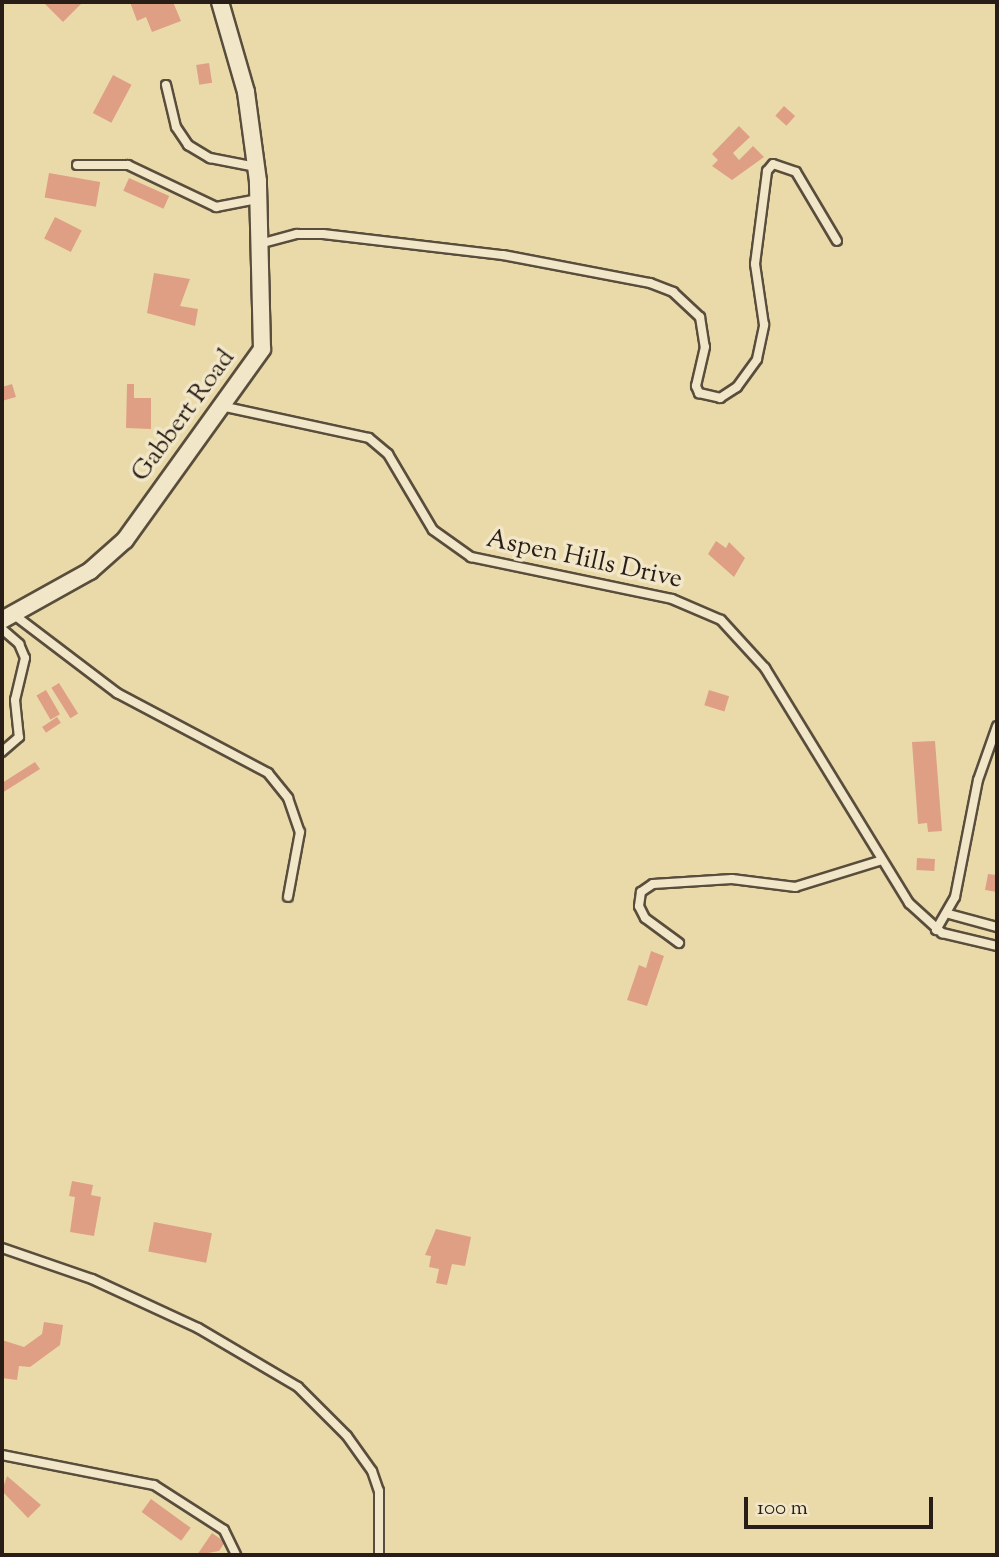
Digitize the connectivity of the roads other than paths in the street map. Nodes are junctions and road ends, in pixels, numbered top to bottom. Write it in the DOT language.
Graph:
graph roads {
  1 [pos="220,2"];
  2 [pos="166,85"];
  3 [pos="77,165"];
  4 [pos="256,167"];
  5 [pos="258,199"];
  6 [pos="837,241"];
  7 [pos="263,243"];
  8 [pos="221,406"];
  9 [pos="7,617"];
  10 [pos="2,629"];
  11 [pos="997,726"];
  12 [pos="2,752"];
  13 [pos="879,861"];
  14 [pos="288,897"];
  15 [pos="949,914"];
  16 [pos="997,927"];
  17 [pos="936,930"];
  18 [pos="678,943"];
  19 [pos="997,946"];
  20 [pos="2,1248"];
  21 [pos="2,1455"];
  22 [pos="236,1555"];
  23 [pos="379,1555"];
  1 -- 4 [label="street, Gabbert Road"];
  2 -- 4 [label="lane"];
  3 -- 5 [label="lane"];
  4 -- 5 [label="street, Gabbert Road"];
  5 -- 7 [label="street, Gabbert Road"];
  6 -- 7 [label="lane"];
  7 -- 8 [label="street, Gabbert Road"];
  8 -- 9 [label="street, Gabbert Road"];
  8 -- 13 [label="lane, Aspen Hills Drive"];
  9 -- 14 [label="lane"];
  10 -- 12 [label="lane"];
  11 -- 15 [label="lane"];
  13 -- 17 [label="lane, Aspen Hills Drive"];
  13 -- 18 [label="lane"];
  15 -- 16 [label="lane"];
  15 -- 17 [label="lane"];
  17 -- 19 [label="lane"];
  20 -- 23 [label="lane"];
  21 -- 22 [label="lane"];
}
